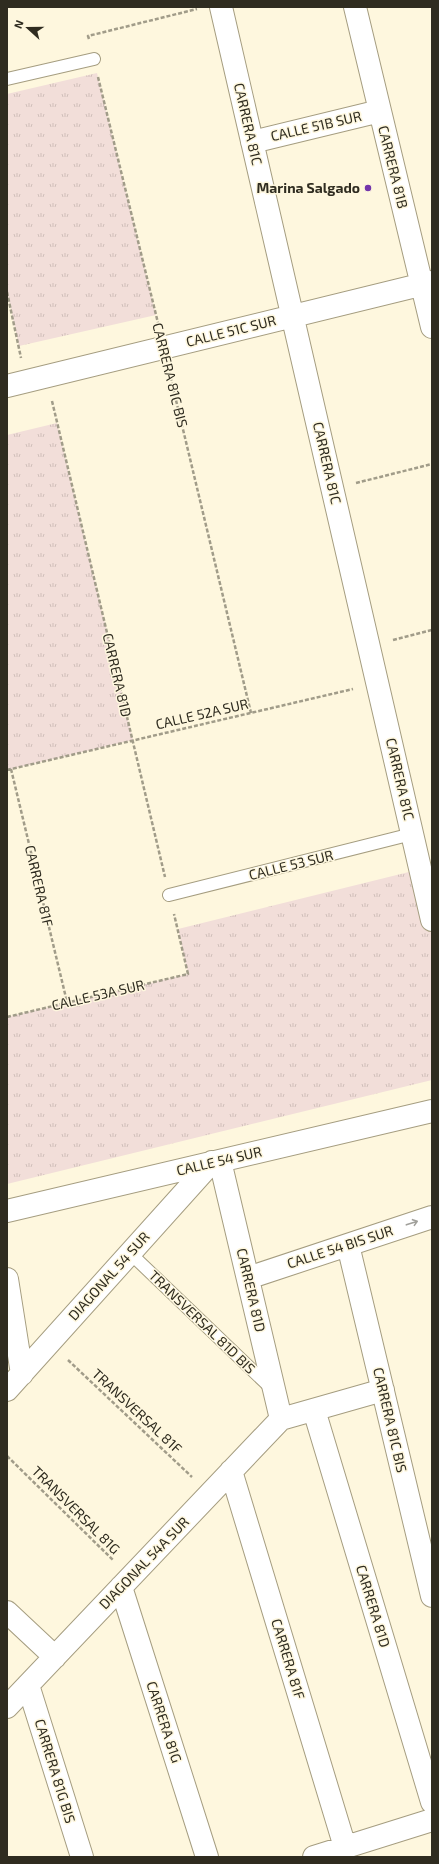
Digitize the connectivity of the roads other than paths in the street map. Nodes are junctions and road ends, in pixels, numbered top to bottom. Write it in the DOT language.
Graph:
graph roads {
  1 [pos="221,7"];
  2 [pos="355,7"];
  3 [pos="94,59"];
  4 [pos="7,79"];
  5 [pos="380,111"];
  6 [pos="252,142"];
  7 [pos="427,284"];
  8 [pos="293,316"];
  9 [pos="432,327"];
  10 [pos="26,381"];
  11 [pos="412,834"];
  12 [pos="169,895"];
  13 [pos="431,910"];
  14 [pos="432,1111"];
  15 [pos="216,1162"];
  16 [pos="7,1211"];
  17 [pos="432,1217"];
  18 [pos="348,1244"];
  19 [pos="130,1253"];
  20 [pos="248,1278"];
  21 [pos="7,1279"];
  22 [pos="22,1374"];
  23 [pos="7,1390"];
  24 [pos="274,1390"];
  25 [pos="383,1390"];
  26 [pos="314,1410"];
  27 [pos="281,1419"];
  28 [pos="232,1471"];
  29 [pos="126,1582"];
  30 [pos="432,1596"];
  31 [pos="7,1612"];
  32 [pos="55,1657"];
  33 [pos="28,1685"];
  34 [pos="7,1707"];
  35 [pos="432,1802"];
  36 [pos="432,1820"];
  37 [pos="345,1847"];
  38 [pos="82,1857"];
  39 [pos="207,1857"];
  40 [pos="314,1857"];
  1 -- 6 [label="street, CARRERA 81C"];
  2 -- 5 [label="street, CARRERA 81B"];
  3 -- 4 [label="lane"];
  5 -- 6 [label="street, CALLE 51B SUR"];
  5 -- 7 [label="street, CARRERA 81B"];
  6 -- 8 [label="street, CARRERA 81C"];
  7 -- 8 [label="street, CALLE 51C SUR"];
  7 -- 9 [label="street, CARRERA 81B"];
  8 -- 10 [label="street, CALLE 51C SUR"];
  8 -- 11 [label="street, CARRERA 81C"];
  11 -- 12 [label="lane, CALLE 53 SUR"];
  11 -- 13 [label="street, CARRERA 81C"];
  14 -- 15 [label="street, CALLE 54 SUR"];
  15 -- 16 [label="street, CALLE 54 SUR"];
  15 -- 19 [label="street, DIAGONAL 54 SUR"];
  15 -- 20 [label="street, CARRERA 81D"];
  18 -- 17 [label="street, CALLE 54 BIS SUR, one-way"];
  18 -- 20 [label="street, CALLE 54 BIS SUR"];
  18 -- 25 [label="street, CARRERA 81C BIS"];
  19 -- 22 [label="street, DIAGONAL 54 SUR"];
  19 -- 24 [label="lane, TRANSVERSAL 81D BIS"];
  20 -- 24 [label="street, CARRERA 81D"];
  21 -- 22 [label="street"];
  22 -- 23 [label="street, DIAGONAL 54 SUR"];
  24 -- 27 [label="street, CARRERA 81D"];
  25 -- 26 [label="street"];
  25 -- 30 [label="street, CARRERA 81C BIS"];
  26 -- 27 [label="street"];
  26 -- 35 [label="street, CARRERA 81D"];
  27 -- 28 [label="street, DIAGONAL 54A SUR"];
  28 -- 29 [label="street, DIAGONAL 54A SUR"];
  28 -- 37 [label="street, CARRERA 81F"];
  29 -- 32 [label="street, DIAGONAL 54A SUR"];
  29 -- 39 [label="street, CARRERA 81G"];
  31 -- 32 [label="street"];
  32 -- 33 [label="street, DIAGONAL 54A SUR"];
  33 -- 34 [label="street, DIAGONAL 54A SUR"];
  33 -- 38 [label="street, CARRERA 81G BIS"];
  36 -- 37 [label="street"];
  37 -- 40 [label="street"];
}
